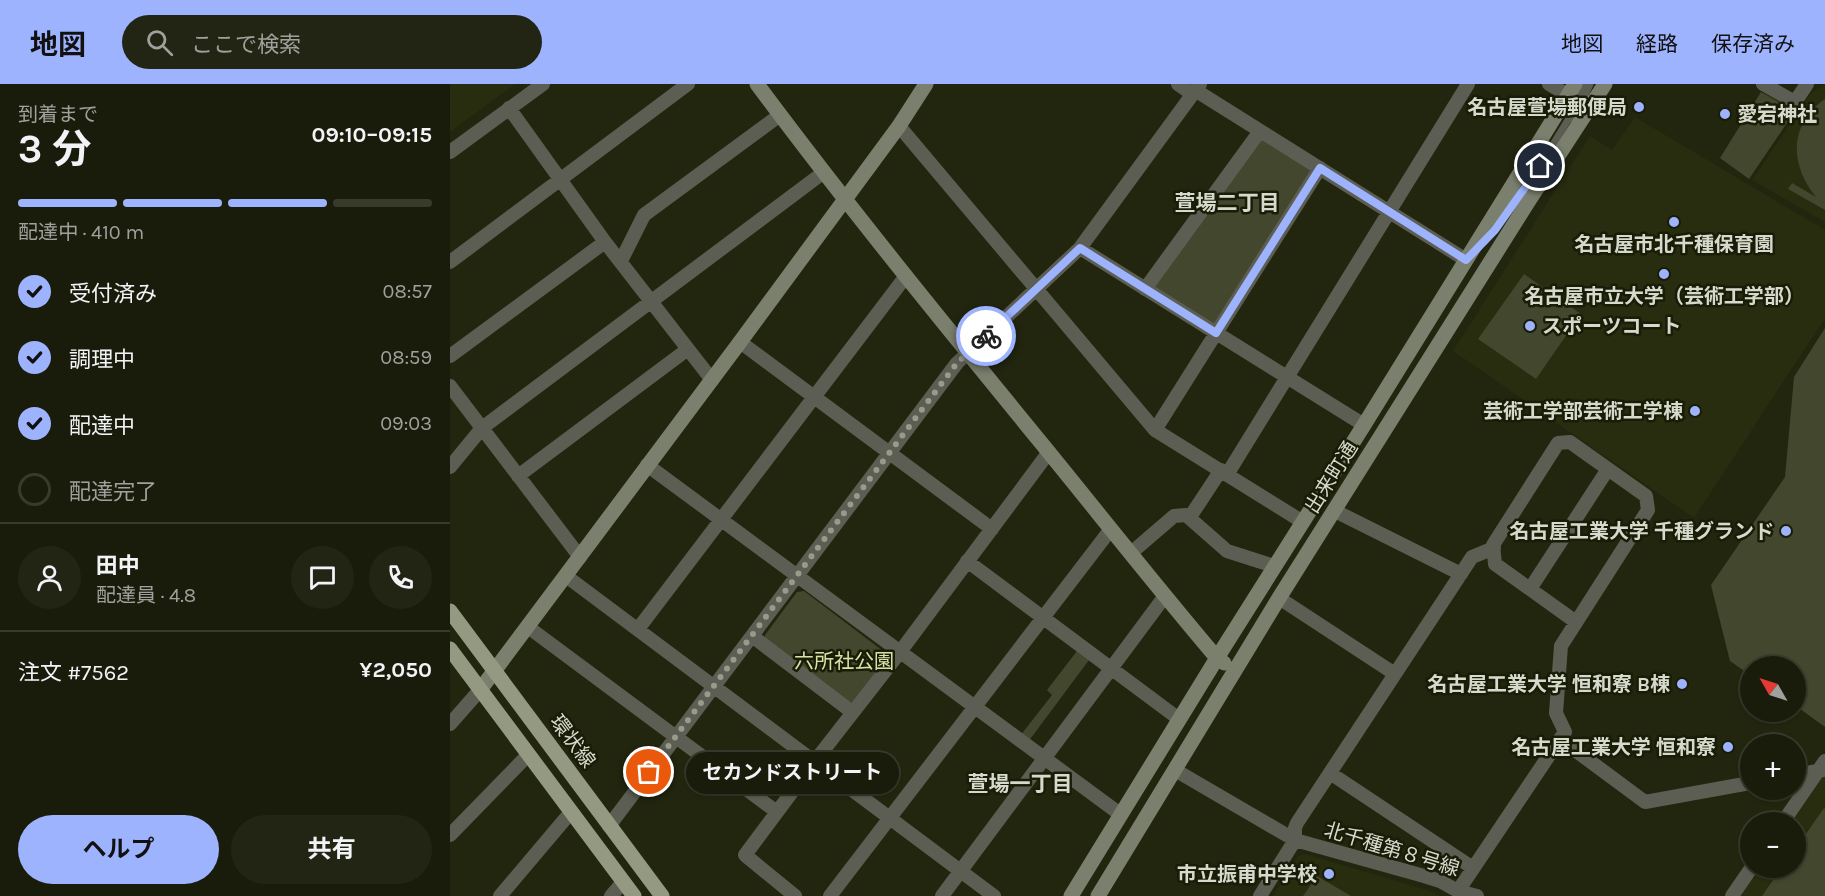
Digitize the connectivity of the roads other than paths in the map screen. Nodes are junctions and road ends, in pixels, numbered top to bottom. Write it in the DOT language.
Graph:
graph roads {
  1 [pos="543,84"];
  2 [pos="688,84"];
  3 [pos="757,84"];
  4 [pos="927,84"];
  5 [pos="1178,84"];
  6 [pos="1468,84"];
  7 [pos="1549,84"];
  8 [pos="1583,84"];
  9 [pos="1590,84"];
  10 [pos="1605,84"];
  11 [pos="1763,84"];
  12 [pos="1807,84"];
  13 [pos="1196,89"];
  14 [pos="1578,98"];
  15 [pos="509,108"];
  16 [pos="780,115"];
  17 [pos="898,126"];
  18 [pos="1260,131"];
  19 [pos="450,152"];
  20 [pos="1320,168"];
  21 [pos="824,172"];
  22 [pos="561,180"];
  23 [pos="844,199"];
  24 [pos="1390,211"];
  25 [pos="605,242"];
  26 [pos="1080,248"];
  27 [pos="1466,260"];
  28 [pos="621,261"];
  29 [pos="450,262"];
  30 [pos="906,276"];
  31 [pos="1036,289"];
  32 [pos="1145,289"];
  33 [pos="652,302"];
  34 [pos="1216,333"];
  35 [pos="740,342"];
  36 [pos="688,349"];
  37 [pos="967,352"];
  38 [pos="450,356"];
  39 [pos="1286,377"];
  40 [pos="712,380"];
  41 [pos="450,386"];
  42 [pos="814,398"];
  43 [pos="1364,425"];
  44 [pos="482,428"];
  45 [pos="1155,430"];
  46 [pos="1049,452"];
  47 [pos="889,453"];
  48 [pos="647,465"];
  49 [pos="450,467"];
  50 [pos="1608,469"];
  51 [pos="1225,472"];
  52 [pos="518,476"];
  53 [pos="1335,511"];
  54 [pos="1190,517"];
  55 [pos="721,518"];
  56 [pos="1303,522"];
  57 [pos="992,529"];
  58 [pos="1111,529"];
  59 [pos="1494,548"];
  60 [pos="1131,553"];
  61 [pos="580,557"];
  62 [pos="967,561"];
  63 [pos="1274,566"];
  64 [pos="1461,574"];
  65 [pos="566,576"];
  66 [pos="797,576"];
  67 [pos="1530,589"];
  68 [pos="1165,597"];
  69 [pos="1279,598"];
  70 [pos="450,611"];
  71 [pos="1043,618"];
  72 [pos="1576,622"];
  73 [pos="528,627"];
  74 [pos="638,629"];
  75 [pos="752,636"];
  76 [pos="450,649"];
  77 [pos="900,652"];
  78 [pos="1217,658"];
  79 [pos="1112,669"];
  80 [pos="494,671"];
  81 [pos="1234,671"];
  82 [pos="1395,674"];
  83 [pos="714,686"];
  84 [pos="480,690"];
  85 [pos="975,707"];
  86 [pos="852,712"];
  87 [pos="1179,719"];
  88 [pos="450,724"];
  89 [pos="675,737"];
  90 [pos="1560,739"];
  91 [pos="528,755"];
  92 [pos="1045,759"];
  93 [pos="815,761"];
  94 [pos="1823,767"];
  95 [pos="1175,770"];
  96 [pos="1806,772"];
  97 [pos="1330,773"];
  98 [pos="1740,785"];
  99 [pos="571,812"];
  100 [pos="777,812"];
  101 [pos="1790,812"];
  102 [pos="1120,814"];
  103 [pos="890,817"];
  104 [pos="609,826"];
  105 [pos="450,835"];
  106 [pos="1295,840"];
  107 [pos="1473,868"];
  108 [pos="961,871"];
  109 [pos="1744,878"];
  110 [pos="623,882"];
  111 [pos="1458,891"];
  112 [pos="500,896"];
  113 [pos="611,896"];
  114 [pos="634,896"];
  115 [pos="662,896"];
  116 [pos="795,896"];
  117 [pos="830,896"];
  118 [pos="942,896"];
  119 [pos="994,896"];
  120 [pos="1071,896"];
  121 [pos="1098,896"];
  122 [pos="1260,896"];
  123 [pos="1477,896"];
  124 [pos="1732,896"];
  1 -- 15 [label="street"];
  2 -- 22 [label="street"];
  3 -- 16 [label="main road"];
  4 -- 17 [label="main road"];
  5 -- 13 [label="street"];
  6 -- 24 [label="street"];
  7 -- 14 [label="street"];
  8 -- 14 [label="lane"];
  9 -- 14 [label="lane"];
  10 -- 14 [label="main road, 出来町通"];
  11 -- 12 [label="street"];
  13 -- 18 [label="street"];
  13 -- 26 [label="street"];
  14 -- 27 [label="main road, 出来町通"];
  14 -- 53 [label="main road, 出来町通"];
  15 -- 19 [label="street"];
  15 -- 22 [label="street"];
  16 -- 21 [label="main road"];
  16 -- 28 [label="street"];
  17 -- 23 [label="main road"];
  17 -- 31 [label="street"];
  18 -- 20 [label="street"];
  18 -- 32 [label="street"];
  20 -- 24 [label="street"];
  20 -- 34 [label="street"];
  21 -- 23 [label="main road"];
  21 -- 33 [label="street"];
  22 -- 25 [label="street"];
  22 -- 29 [label="street"];
  23 -- 30 [label="main road"];
  23 -- 35 [label="main road"];
  24 -- 27 [label="street"];
  24 -- 39 [label="street"];
  25 -- 28 [label="street"];
  25 -- 38 [label="street"];
  26 -- 31 [label="street"];
  26 -- 32 [label="street"];
  27 -- 43 [label="main road, 出来町通"];
  28 -- 33 [label="street"];
  30 -- 37 [label="main road"];
  30 -- 42 [label="street"];
  31 -- 37 [label="street"];
  31 -- 45 [label="street"];
  32 -- 34 [label="street"];
  33 -- 36 [label="street"];
  33 -- 44 [label="street"];
  34 -- 39 [label="street"];
  34 -- 45 [label="street"];
  35 -- 40 [label="main road"];
  35 -- 42 [label="street"];
  36 -- 40 [label="street"];
  36 -- 52 [label="street"];
  37 -- 46 [label="main road"];
  37 -- 47 [label="street"];
  39 -- 43 [label="street"];
  39 -- 51 [label="street"];
  40 -- 48 [label="main road"];
  41 -- 44 [label="street"];
  42 -- 47 [label="street"];
  42 -- 55 [label="street"];
  43 -- 56 [label="main road, 出来町通"];
  44 -- 49 [label="street"];
  44 -- 52 [label="street"];
  45 -- 51 [label="street"];
  46 -- 57 [label="street"];
  46 -- 58 [label="main road"];
  47 -- 57 [label="street"];
  47 -- 66 [label="street"];
  48 -- 55 [label="street"];
  48 -- 61 [label="main road"];
  50 -- 59 [label="street"];
  50 -- 67 [label="street"];
  50 -- 72 [label="street"];
  51 -- 54 [label="street"];
  51 -- 56 [label="street"];
  52 -- 61 [label="street"];
  53 -- 64 [label="street"];
  53 -- 69 [label="main road, 出来町通"];
  54 -- 60 [label="street"];
  54 -- 63 [label="street"];
  55 -- 66 [label="street"];
  55 -- 74 [label="street"];
  56 -- 63 [label="main road, 出来町通"];
  57 -- 62 [label="street"];
  58 -- 60 [label="main road"];
  58 -- 71 [label="street"];
  59 -- 64 [label="street"];
  59 -- 67 [label="street"];
  60 -- 68 [label="main road"];
  61 -- 65 [label="main road"];
  62 -- 71 [label="street"];
  62 -- 77 [label="street"];
  63 -- 78 [label="main road, 出来町通"];
  64 -- 82 [label="street"];
  65 -- 73 [label="main road"];
  65 -- 74 [label="street"];
  66 -- 75 [label="street"];
  66 -- 77 [label="street"];
  67 -- 72 [label="street"];
  68 -- 78 [label="main road"];
  68 -- 79 [label="street"];
  69 -- 81 [label="main road, 出来町通"];
  69 -- 82 [label="street"];
  70 -- 80 [label="main road, 環状線"];
  71 -- 79 [label="street"];
  71 -- 85 [label="street"];
  72 -- 90 [label="street"];
  73 -- 80 [label="main road"];
  73 -- 89 [label="street"];
  74 -- 83 [label="street"];
  75 -- 83 [label="street"];
  75 -- 86 [label="street"];
  76 -- 84 [label="main road"];
  77 -- 85 [label="street"];
  77 -- 86 [label="street"];
  78 -- 81 [label="main road"];
  78 -- 87 [label="main road, 出来町通"];
  79 -- 87 [label="street"];
  79 -- 92 [label="street"];
  80 -- 84 [label="main road"];
  80 -- 104 [label="main road, 環状線"];
  81 -- 95 [label="main road, 出来町通"];
  82 -- 97 [label="street"];
  83 -- 89 [label="street"];
  83 -- 93 [label="street"];
  84 -- 88 [label="street"];
  84 -- 91 [label="main road"];
  85 -- 92 [label="street"];
  85 -- 103 [label="street"];
  86 -- 93 [label="street"];
  87 -- 102 [label="main road, 出来町通"];
  89 -- 100 [label="street"];
  89 -- 104 [label="street"];
  90 -- 98 [label="street"];
  90 -- 107 [label="street"];
  91 -- 99 [label="main road"];
  91 -- 105 [label="street"];
  92 -- 102 [label="street"];
  92 -- 108 [label="street"];
  93 -- 100 [label="street"];
  93 -- 103 [label="street"];
  94 -- 96 [label="street"];
  94 -- 101 [label="street"];
  95 -- 106 [label="street, 北千種第８号線"];
  95 -- 121 [label="main road, 出来町通"];
  97 -- 106 [label="street"];
  97 -- 107 [label="street"];
  99 -- 110 [label="main road"];
  99 -- 112 [label="street"];
  100 -- 116 [label="street"];
  102 -- 120 [label="main road, 出来町通"];
  103 -- 108 [label="street"];
  103 -- 117 [label="street"];
  104 -- 115 [label="main road, 環状線"];
  106 -- 111 [label="street, 北千種第８号線"];
  106 -- 122 [label="street"];
  107 -- 111 [label="street"];
  108 -- 118 [label="street"];
  108 -- 119 [label="street"];
  109 -- 124 [label="street"];
  110 -- 113 [label="street"];
  110 -- 114 [label="main road"];
  111 -- 123 [label="street, 北千種第８号線"];
}
